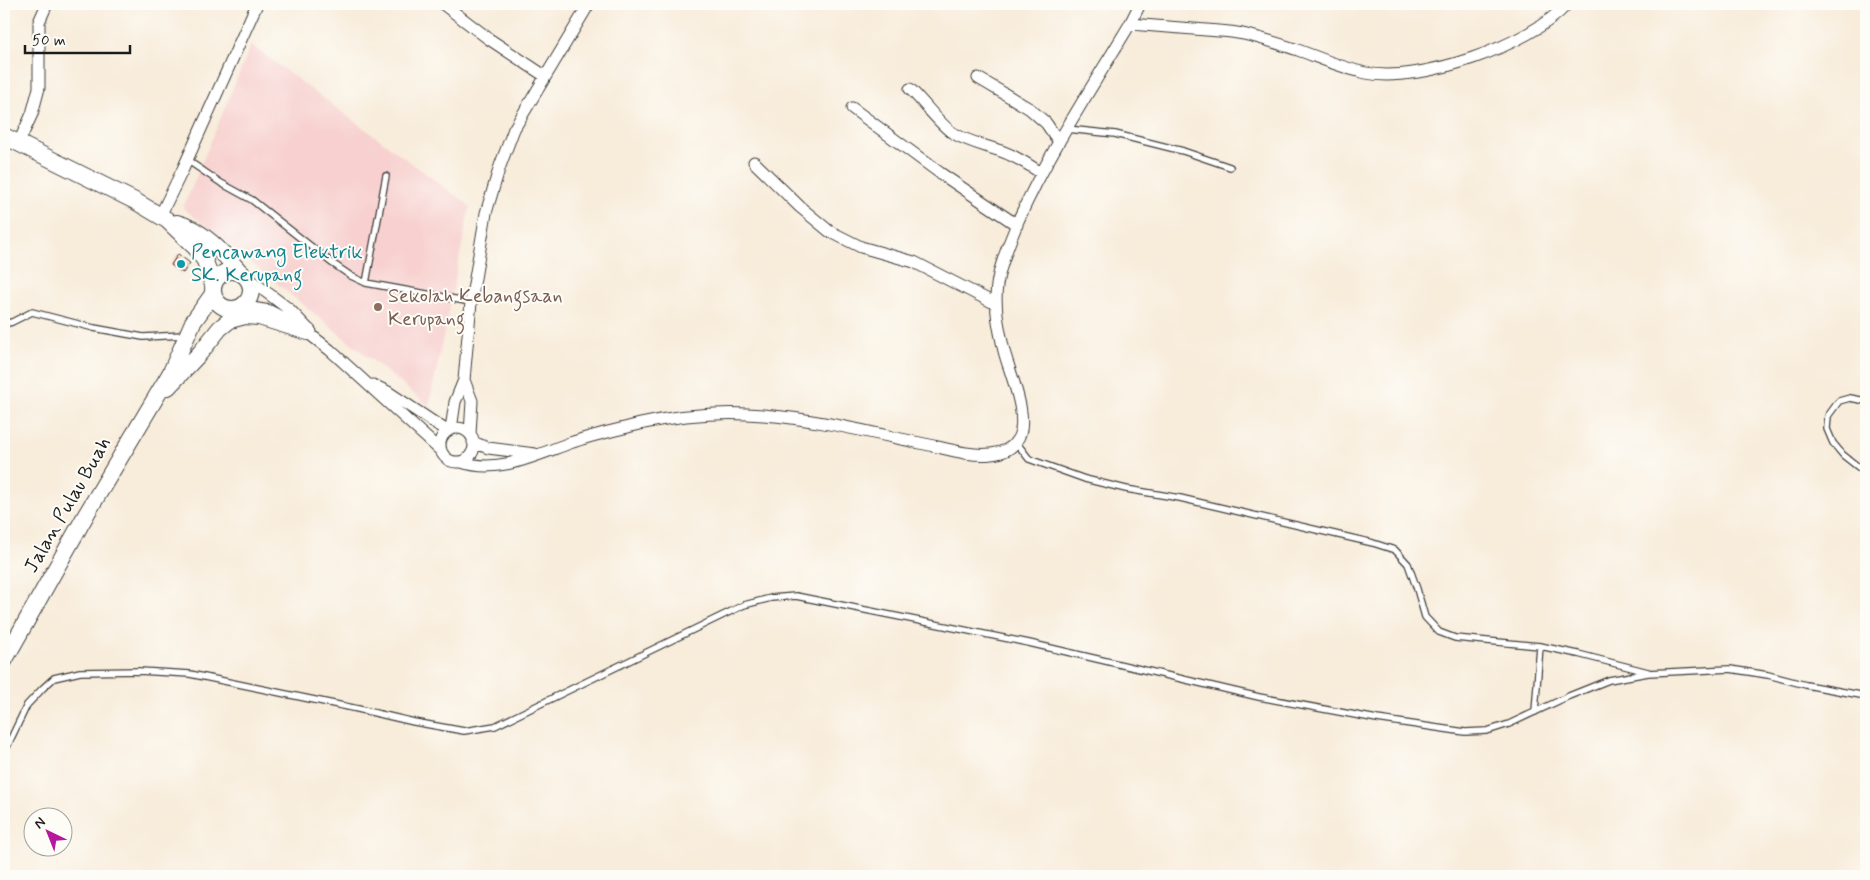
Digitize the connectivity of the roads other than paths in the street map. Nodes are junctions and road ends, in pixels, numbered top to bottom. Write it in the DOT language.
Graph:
graph roads {
  1 [pos="47,4"];
  2 [pos="257,4"];
  3 [pos="443,4"];
  4 [pos="589,4"];
  5 [pos="1140,4"];
  6 [pos="1567,4"];
  7 [pos="1130,24"];
  8 [pos="545,76"];
  9 [pos="978,78"];
  10 [pos="910,89"];
  11 [pos="852,108"];
  12 [pos="1067,128"];
  13 [pos="4,136"];
  14 [pos="19,142"];
  15 [pos="1059,142"];
  16 [pos="187,160"];
  17 [pos="754,162"];
  18 [pos="1230,167"];
  19 [pos="1041,173"];
  20 [pos="386,176"];
  21 [pos="164,218"];
  22 [pos="1017,225"];
  23 [pos="205,261"];
  24 [pos="243,274"];
  25 [pos="366,283"];
  26 [pos="213,290"];
  27 [pos="471,302"];
  28 [pos="996,304"];
  29 [pos="235,307"];
  30 [pos="4,324"];
  31 [pos="189,328"];
  32 [pos="313,335"];
  33 [pos="171,372"];
  34 [pos="464,380"];
  35 [pos="364,382"];
  36 [pos="1866,401"];
  37 [pos="148,410"];
  38 [pos="449,430"];
  39 [pos="471,438"];
  40 [pos="1016,442"];
  41 [pos="440,450"];
  42 [pos="540,455"];
  43 [pos="461,462"];
  44 [pos="1866,473"];
  45 [pos="1540,646"];
  46 [pos="4,661"];
  47 [pos="1652,673"];
  48 [pos="1866,696"];
  49 [pos="1535,712"];
  50 [pos="4,753"];
  1 -- 14 [label="street"];
  2 -- 16 [label="street"];
  3 -- 8 [label="street"];
  4 -- 8 [label="street"];
  5 -- 7 [label="street"];
  6 -- 7 [label="street"];
  7 -- 12 [label="street"];
  8 -- 27 [label="street"];
  9 -- 15 [label="street"];
  10 -- 19 [label="street"];
  11 -- 22 [label="street"];
  12 -- 15 [label="street"];
  12 -- 18 [label="lane"];
  13 -- 14 [label="main road"];
  14 -- 21 [label="main road"];
  15 -- 19 [label="street"];
  16 -- 21 [label="street"];
  16 -- 25 [label="lane"];
  17 -- 28 [label="street"];
  19 -- 22 [label="street"];
  20 -- 25 [label="lane"];
  21 -- 23 [label="main road"];
  21 -- 24 [label="main road"];
  22 -- 28 [label="street"];
  23 -- 26 [label="main road"];
  23 -- 31 [label="main road"];
  24 -- 26 [label="main road"];
  24 -- 29 [label="main road"];
  24 -- 32 [label="street"];
  25 -- 27 [label="lane"];
  26 -- 29 [label="main road"];
  26 -- 31 [label="main road"];
  27 -- 34 [label="street"];
  28 -- 40 [label="street"];
  29 -- 32 [label="street"];
  29 -- 33 [label="main road"];
  30 -- 31 [label="lane"];
  31 -- 33 [label="main road"];
  32 -- 35 [label="street"];
  32 -- 37 [label="main road"];
  33 -- 37 [label="main road, Jalan Pulau Buah"];
  34 -- 38 [label="street"];
  34 -- 39 [label="street"];
  35 -- 38 [label="street"];
  35 -- 41 [label="street"];
  36 -- 44 [label="lane"];
  37 -- 46 [label="main road, Jalan Pulau Buah"];
  38 -- 39 [label="street"];
  38 -- 41 [label="street"];
  39 -- 42 [label="street"];
  39 -- 43 [label="street"];
  40 -- 42 [label="street"];
  40 -- 45 [label="lane"];
  41 -- 43 [label="street"];
  42 -- 43 [label="street"];
  45 -- 47 [label="lane"];
  45 -- 49 [label="lane"];
  47 -- 48 [label="lane"];
  47 -- 49 [label="lane"];
  49 -- 50 [label="lane"];
}
